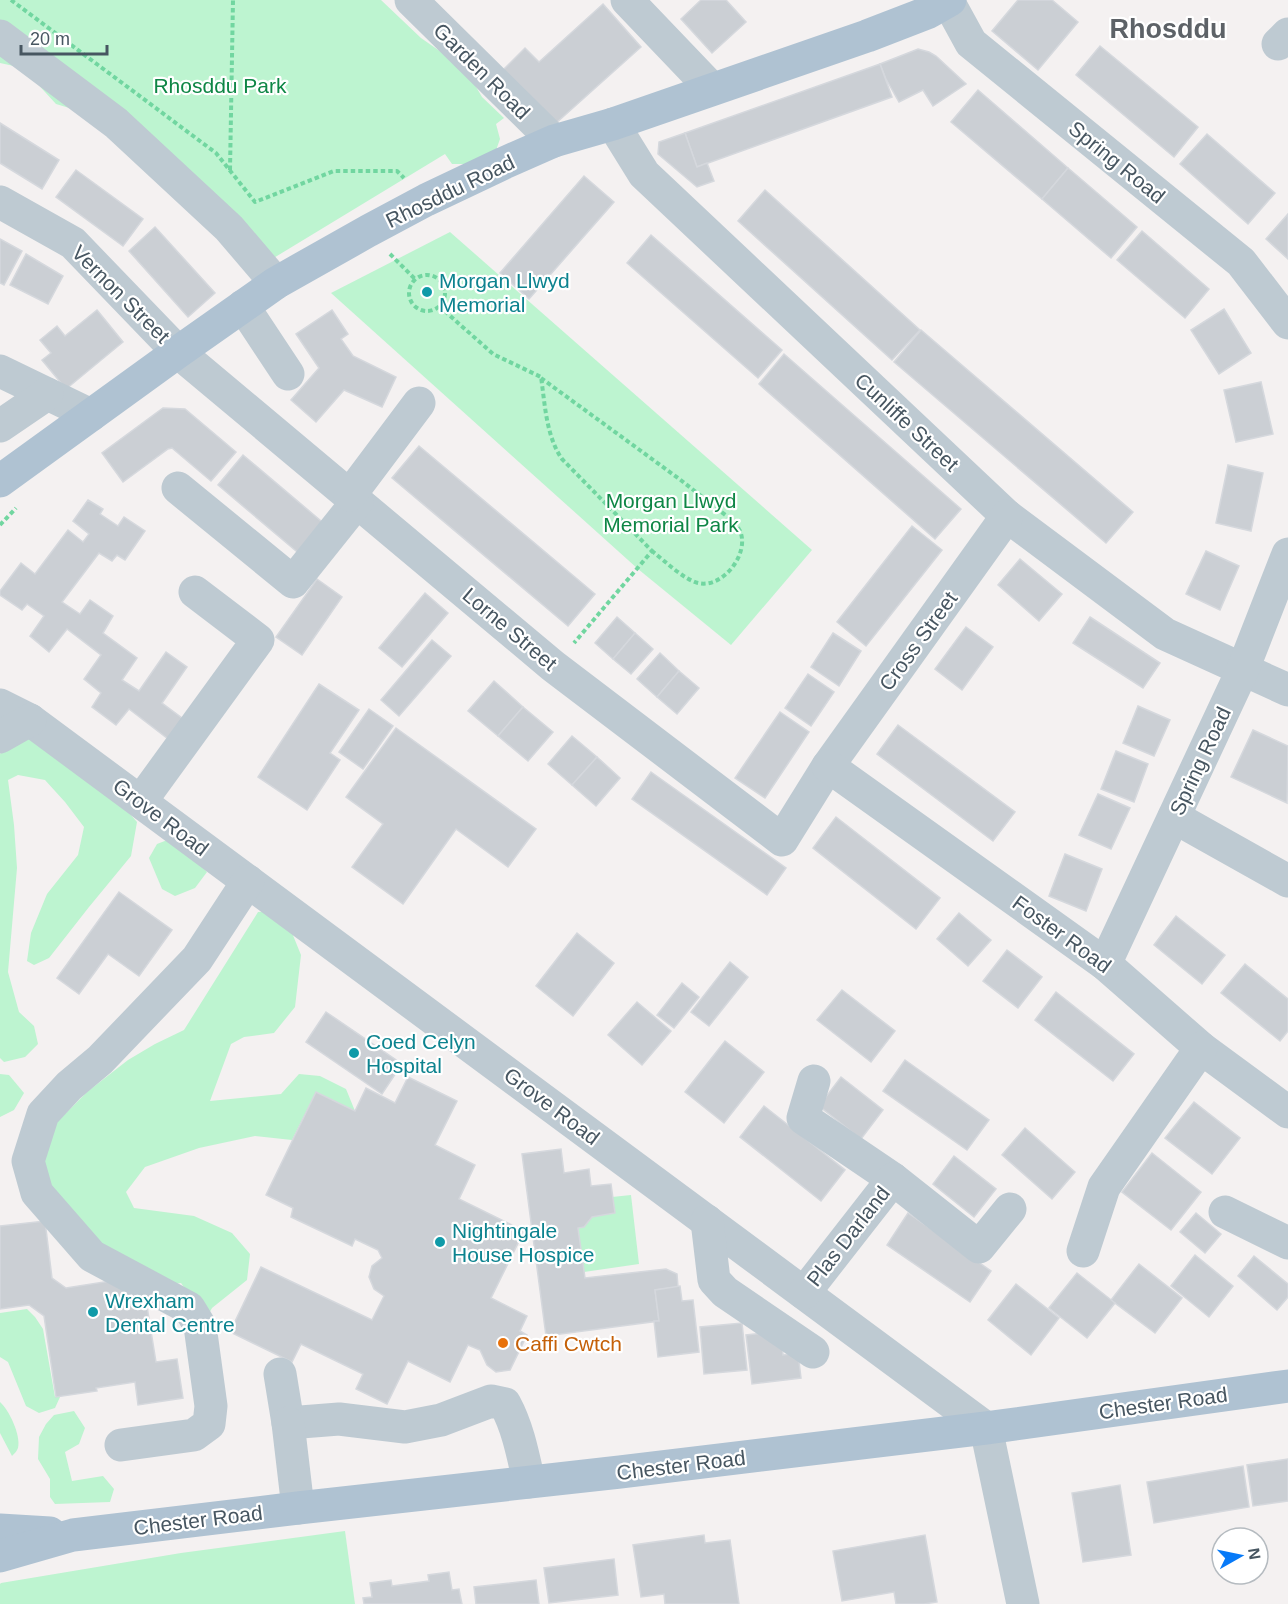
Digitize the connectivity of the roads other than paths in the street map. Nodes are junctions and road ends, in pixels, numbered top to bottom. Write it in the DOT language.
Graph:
graph roads {
  1 [pos="411,0"];
  2 [pos="627,0"];
  3 [pos="949,1"];
  4 [pos="0,36"];
  5 [pos="712,89"];
  6 [pos="613,124"];
  7 [pos="554,141"];
  8 [pos="0,202"];
  9 [pos="276,283"];
  10 [pos="243,306"];
  11 [pos="1288,322"];
  12 [pos="178,352"];
  13 [pos="0,371"];
  14 [pos="288,374"];
  15 [pos="46,394"];
  16 [pos="419,403"];
  17 [pos="91,415"];
  18 [pos="0,426"];
  19 [pos="0,481"];
  20 [pos="178,488"];
  21 [pos="354,498"];
  22 [pos="1008,516"];
  23 [pos="1288,554"];
  24 [pos="195,592"];
  25 [pos="1243,669"];
  26 [pos="1288,690"];
  27 [pos="0,705"];
  28 [pos="30,720"];
  29 [pos="0,737"];
  30 [pos="828,766"];
  31 [pos="141,801"];
  32 [pos="1174,817"];
  33 [pos="248,881"];
  34 [pos="1288,881"];
  35 [pos="1105,964"];
  36 [pos="1201,1048"];
  37 [pos="814,1081"];
  38 [pos="1288,1112"];
  39 [pos="893,1179"];
  40 [pos="1010,1209"];
  41 [pos="1225,1212"];
  42 [pos="707,1221"];
  43 [pos="1288,1243"];
  44 [pos="1083,1251"];
  45 [pos="804,1293"];
  46 [pos="813,1352"];
  47 [pos="280,1374"];
  48 [pos="1288,1386"];
  49 [pos="288,1423"];
  50 [pos="986,1428"];
  51 [pos="121,1445"];
  52 [pos="529,1482"];
  53 [pos="298,1508"];
  54 [pos="0,1530"];
  55 [pos="73,1535"];
  56 [pos="0,1556"];
  57 [pos="1023,1604"];
  1 -- 7 [label="street, Garden Road"];
  2 -- 5 [label="street"];
  3 -- 5 [label="main road, Rhosddu Road"];
  3 -- 11 [label="street, Spring Road"];
  4 -- 9 [label="street"];
  5 -- 6 [label="main road, Rhosddu Road"];
  6 -- 7 [label="main road, Rhosddu Road"];
  6 -- 22 [label="street, Cunliffe Street"];
  7 -- 9 [label="main road, Rhosddu Road"];
  8 -- 12 [label="street, Vernon Street"];
  9 -- 10 [label="main road, Rhosddu Road"];
  10 -- 12 [label="main road, Rhosddu Road"];
  10 -- 14 [label="street"];
  12 -- 17 [label="main road, Rhosddu Road"];
  12 -- 21 [label="street, Lorne Street"];
  13 -- 15 [label="street"];
  15 -- 17 [label="street"];
  15 -- 18 [label="street"];
  16 -- 21 [label="street"];
  17 -- 19 [label="main road, Rhosddu Road"];
  20 -- 21 [label="street"];
  21 -- 30 [label="street, Lorne Street"];
  22 -- 25 [label="street, Cunliffe Street"];
  22 -- 30 [label="street, Cross Street"];
  23 -- 25 [label="street, Spring Road"];
  24 -- 31 [label="street"];
  25 -- 26 [label="street, Cunliffe Street"];
  25 -- 32 [label="street, Spring Road"];
  27 -- 28 [label="street, Grove Road"];
  28 -- 29 [label="street"];
  28 -- 31 [label="street, Grove Road"];
  30 -- 35 [label="street, Foster Road"];
  31 -- 33 [label="street, Grove Road"];
  32 -- 34 [label="street"];
  32 -- 35 [label="street, Spring Road"];
  33 -- 42 [label="street, Grove Road"];
  33 -- 51 [label="street"];
  35 -- 36 [label="street, Foster Road"];
  36 -- 38 [label="street, Foster Road"];
  36 -- 44 [label="street"];
  37 -- 39 [label="street, Plas Darland"];
  39 -- 40 [label="street, Plas Darland"];
  39 -- 45 [label="street, Plas Darland"];
  41 -- 43 [label="street"];
  42 -- 45 [label="street, Grove Road"];
  42 -- 46 [label="street"];
  45 -- 50 [label="street, Grove Road"];
  47 -- 49 [label="street"];
  48 -- 50 [label="main road, Chester Road"];
  49 -- 52 [label="street"];
  49 -- 53 [label="street"];
  50 -- 52 [label="main road, Chester Road"];
  50 -- 57 [label="street"];
  52 -- 53 [label="main road, Chester Road"];
  53 -- 55 [label="main road, Chester Road"];
  54 -- 55 [label="main road, Chester Road"];
  55 -- 56 [label="main road, Chester Road"];
}
